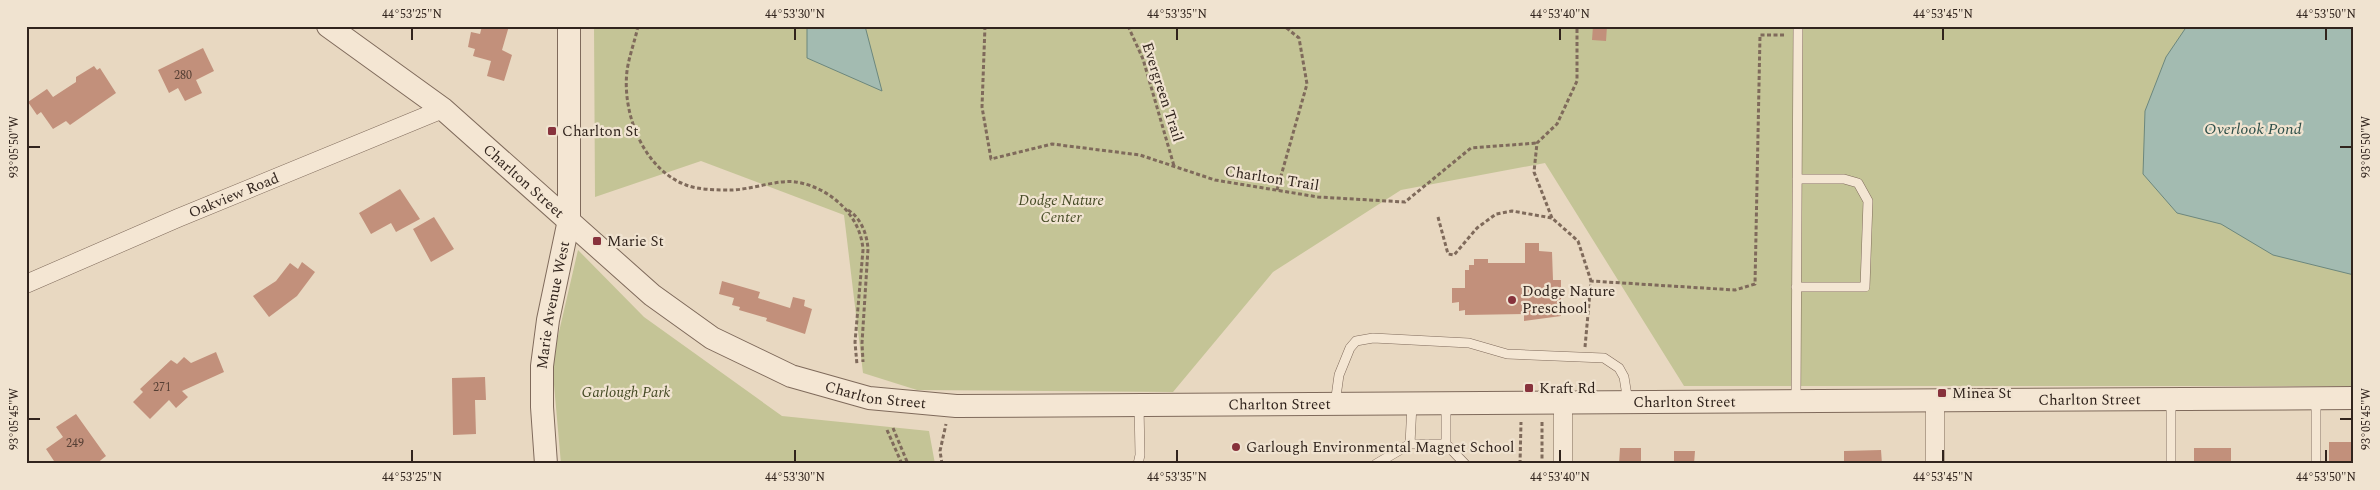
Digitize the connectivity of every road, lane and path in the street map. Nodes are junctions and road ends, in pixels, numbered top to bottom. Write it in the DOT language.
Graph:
graph roads {
  1 [pos="328,26"];
  2 [pos="569,26"];
  3 [pos="638,26"];
  4 [pos="985,26"];
  5 [pos="1128,26"];
  6 [pos="1284,26"];
  7 [pos="1577,26"];
  8 [pos="1799,31"];
  9 [pos="443,109"];
  10 [pos="1537,144"];
  11 [pos="1174,166"];
  12 [pos="1797,179"];
  13 [pos="1276,190"];
  14 [pos="846,209"];
  15 [pos="1438,216"];
  16 [pos="1552,218"];
  17 [pos="569,220"];
  18 [pos="1591,281"];
  19 [pos="26,284"];
  20 [pos="1796,287"];
  21 [pos="1584,356"];
  22 [pos="864,362"];
  23 [pos="857,365"];
  24 [pos="2354,398"];
  25 [pos="2316,399"];
  26 [pos="2171,400"];
  27 [pos="1796,401"];
  28 [pos="1934,401"];
  29 [pos="1628,402"];
  30 [pos="1412,403"];
  31 [pos="1446,403"];
  32 [pos="1562,403"];
  33 [pos="1335,404"];
  34 [pos="1139,405"];
  35 [pos="1521,422"];
  36 [pos="1542,422"];
  37 [pos="946,424"];
  38 [pos="893,428"];
  39 [pos="887,430"];
  40 [pos="1410,444"];
  41 [pos="1446,444"];
  42 [pos="546,464"];
  43 [pos="902,464"];
  44 [pos="908,464"];
  45 [pos="942,464"];
  46 [pos="1138,464"];
  47 [pos="1376,464"];
  48 [pos="1465,464"];
  49 [pos="1520,464"];
  50 [pos="1542,464"];
  51 [pos="1562,464"];
  52 [pos="1935,464"];
  53 [pos="2171,464"];
  54 [pos="2316,464"];
  1 -- 9 [label="street, Charlton Street"];
  2 -- 17 [label="street, Marie Avenue West"];
  3 -- 14 [label="path"];
  4 -- 11 [label="path, Charlton Trail"];
  5 -- 11 [label="path, Evergreen Trail"];
  6 -- 13 [label="path"];
  7 -- 10 [label="path"];
  8 -- 12 [label="lane"];
  8 -- 18 [label="path"];
  9 -- 17 [label="street, Charlton Street"];
  9 -- 19 [label="street, Oakview Road"];
  10 -- 13 [label="path, Charlton Trail"];
  10 -- 16 [label="path"];
  11 -- 13 [label="path, Charlton Trail"];
  12 -- 20 [label="lane"];
  12 -- 20 [label="lane"];
  14 -- 22 [label="path"];
  14 -- 23 [label="path"];
  15 -- 16 [label="path"];
  16 -- 18 [label="path"];
  17 -- 34 [label="street, Charlton Street"];
  17 -- 42 [label="street, Marie Avenue West"];
  18 -- 21 [label="path"];
  20 -- 27 [label="lane"];
  21 -- 29 [label="lane"];
  21 -- 33 [label="lane"];
  24 -- 25 [label="street, Charlton Street"];
  25 -- 26 [label="street, Charlton Street"];
  25 -- 54 [label="lane"];
  26 -- 28 [label="street, Charlton Street"];
  26 -- 53 [label="lane"];
  27 -- 28 [label="street, Charlton Street"];
  27 -- 29 [label="street, Charlton Street"];
  28 -- 52 [label="street"];
  29 -- 32 [label="street, Charlton Street"];
  30 -- 31 [label="street, Charlton Street"];
  30 -- 33 [label="street, Charlton Street"];
  30 -- 40 [label="lane"];
  31 -- 32 [label="street, Charlton Street"];
  31 -- 41 [label="lane"];
  32 -- 51 [label="street"];
  33 -- 34 [label="street, Charlton Street"];
  34 -- 46 [label="lane"];
  35 -- 49 [label="path"];
  36 -- 50 [label="path"];
  37 -- 45 [label="path"];
  38 -- 44 [label="path"];
  39 -- 43 [label="path"];
  40 -- 41 [label="lane"];
  40 -- 47 [label="lane"];
  41 -- 48 [label="lane"];
}
